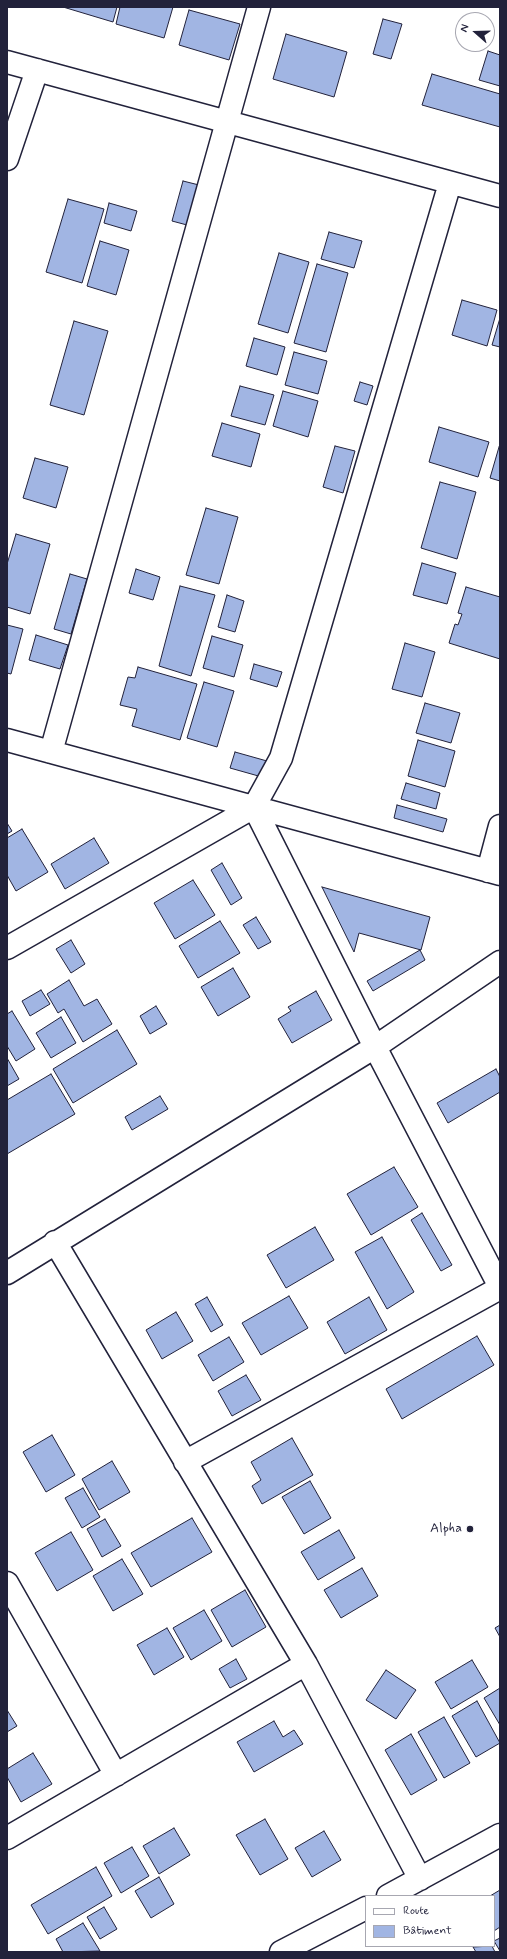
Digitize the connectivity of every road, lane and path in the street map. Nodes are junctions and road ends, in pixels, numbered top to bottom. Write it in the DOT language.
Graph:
graph roads {
  1 [pos="258,7"];
  2 [pos="7,62"];
  3 [pos="36,70"];
  4 [pos="227,122"];
  5 [pos="7,159"];
  6 [pos="450,183"];
  7 [pos="500,196"];
  8 [pos="7,740"];
  9 [pos="52,752"];
  10 [pos="254,807"];
  11 [pos="500,826"];
  12 [pos="494,872"];
  13 [pos="7,948"];
  14 [pos="500,962"];
  15 [pos="375,1047"];
  16 [pos="55,1242"];
  17 [pos="7,1273"];
  18 [pos="500,1288"];
  19 [pos="185,1462"];
  20 [pos="7,1583"];
  21 [pos="306,1664"];
  22 [pos="116,1775"];
  23 [pos="500,1835"];
  24 [pos="7,1838"];
  25 [pos="420,1879"];
  26 [pos="390,1895"];
  27 [pos="365,1909"];
  28 [pos="281,1952"];
  1 -- 4 [label="street"];
  2 -- 3 [label="street"];
  3 -- 4 [label="street"];
  3 -- 5 [label="street"];
  4 -- 6 [label="street"];
  4 -- 9 [label="street"];
  6 -- 7 [label="street"];
  6 -- 10 [label="street"];
  8 -- 9 [label="street"];
  9 -- 10 [label="street"];
  10 -- 12 [label="street"];
  10 -- 13 [label="street"];
  10 -- 15 [label="street"];
  11 -- 12 [label="street"];
  14 -- 15 [label="street"];
  15 -- 16 [label="street"];
  15 -- 18 [label="street"];
  16 -- 17 [label="street"];
  16 -- 19 [label="street"];
  18 -- 19 [label="street"];
  19 -- 21 [label="street"];
  20 -- 22 [label="street"];
  21 -- 22 [label="street"];
  21 -- 25 [label="street"];
  22 -- 24 [label="street"];
  23 -- 25 [label="street"];
  25 -- 26 [label="street"];
  27 -- 28 [label="street"];
}
